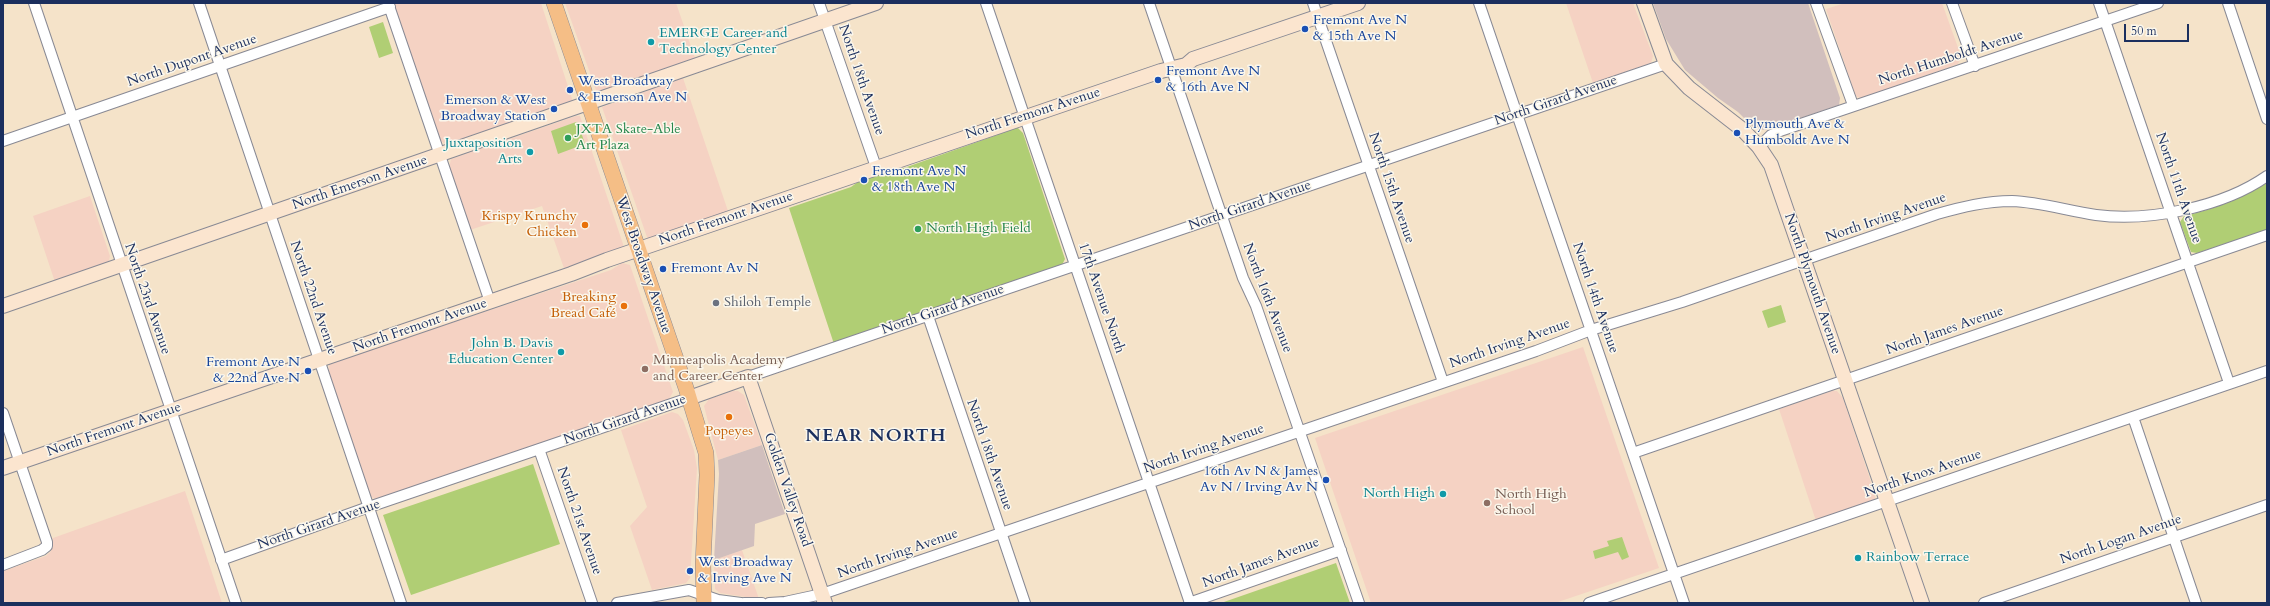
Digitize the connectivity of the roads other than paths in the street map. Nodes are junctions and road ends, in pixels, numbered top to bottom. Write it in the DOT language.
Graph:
graph roads {
  1 [pos="34,3"];
  2 [pos="199,3"];
  3 [pos="554,3"];
  4 [pos="819,3"];
  5 [pos="876,3"];
  6 [pos="986,3"];
  7 [pos="1149,3"];
  8 [pos="1313,3"];
  9 [pos="1358,3"];
  10 [pos="1479,3"];
  11 [pos="1644,3"];
  12 [pos="1816,3"];
  13 [pos="1952,3"];
  14 [pos="2099,3"];
  15 [pos="2158,3"];
  16 [pos="2228,3"];
  17 [pos="389,5"];
  18 [pos="1319,17"];
  19 [pos="825,20"];
  20 [pos="2105,21"];
  21 [pos="1666,64"];
  22 [pos="220,65"];
  23 [pos="1975,66"];
  24 [pos="1172,69"];
  25 [pos="588,104"];
  26 [pos="1853,104"];
  27 [pos="1516,115"];
  28 [pos="71,118"];
  29 [pos="1024,119"];
  30 [pos="2267,119"];
  31 [pos="3,141"];
  32 [pos="1759,147"];
  33 [pos="439,155"];
  34 [pos="1369,166"];
  35 [pos="876,167"];
  36 [pos="2267,176"];
  37 [pos="2170,211"];
  38 [pos="270,214"];
  39 [pos="1222,216"];
  40 [pos="2267,235"];
  41 [pos="638,249"];
  42 [pos="1804,260"];
  43 [pos="2188,262"];
  44 [pos="121,265"];
  45 [pos="1075,266"];
  46 [pos="490,302"];
  47 [pos="3,306"];
  48 [pos="928,316"];
  49 [pos="1591,330"];
  50 [pos="320,360"];
  51 [pos="2267,371"];
  52 [pos="748,376"];
  53 [pos="1845,380"];
  54 [pos="1443,382"];
  55 [pos="2229,383"];
  56 [pos="689,398"];
  57 [pos="170,411"];
  58 [pos="3,413"];
  59 [pos="2133,417"];
  60 [pos="1301,431"];
  61 [pos="539,448"];
  62 [pos="1633,453"];
  63 [pos="20,462"];
  64 [pos="3,468"];
  65 [pos="1149,482"];
  66 [pos="1888,501"];
  67 [pos="2267,505"];
  68 [pos="369,507"];
  69 [pos="1001,534"];
  70 [pos="2174,536"];
  71 [pos="1341,550"];
  72 [pos="221,560"];
  73 [pos="3,564"];
  74 [pos="1674,574"];
  75 [pos="824,599"];
  76 [pos="704,600"];
  77 [pos="236,603"];
  78 [pos="401,603"];
  79 [pos="592,603"];
  80 [pos="617,603"];
  81 [pos="743,603"];
  82 [pos="762,603"];
  83 [pos="769,603"];
  84 [pos="1025,603"];
  85 [pos="1190,603"];
  86 [pos="1359,603"];
  87 [pos="1589,603"];
  88 [pos="1684,603"];
  89 [pos="1922,603"];
  90 [pos="1984,603"];
  91 [pos="2196,603"];
  1 -- 28 [label="street, North 23rd Avenue"];
  2 -- 22 [label="street, North 22nd Avenue"];
  3 -- 25 [label="main road, West Broadway Avenue"];
  4 -- 19 [label="street, North 18th Avenue"];
  5 -- 19 [label="street, North Emerson Avenue"];
  6 -- 29 [label="street, 17th Avenue North"];
  7 -- 24 [label="street, North 16th Avenue"];
  8 -- 18 [label="street, North 15th Avenue"];
  9 -- 18 [label="street, North Fremont Avenue"];
  10 -- 27 [label="street, North 14th Avenue"];
  11 -- 21 [label="street, North Plymouth Avenue"];
  12 -- 26 [label="street"];
  13 -- 23 [label="street"];
  14 -- 20 [label="street, North 11th Avenue"];
  15 -- 20 [label="street, North Humboldt Avenue"];
  16 -- 30 [label="street"];
  17 -- 22 [label="street, North Dupont Avenue"];
  17 -- 33 [label="street"];
  18 -- 24 [label="street, North Fremont Avenue"];
  18 -- 34 [label="street, North 15th Avenue"];
  19 -- 25 [label="street, North Emerson Avenue"];
  19 -- 35 [label="street, North 18th Avenue"];
  20 -- 23 [label="street, North Humboldt Avenue"];
  20 -- 37 [label="street, North 11th Avenue"];
  21 -- 27 [label="street, North Girard Avenue"];
  21 -- 32 [label="street, North Plymouth Avenue"];
  22 -- 28 [label="street, North Dupont Avenue"];
  22 -- 38 [label="street, North 22nd Avenue"];
  23 -- 26 [label="street, North Humboldt Avenue"];
  24 -- 29 [label="street, North Fremont Avenue"];
  24 -- 39 [label="street, North 16th Avenue"];
  25 -- 33 [label="street, North Emerson Avenue"];
  25 -- 41 [label="main road, West Broadway Avenue"];
  26 -- 32 [label="street, North Humboldt Avenue"];
  27 -- 34 [label="street, North Girard Avenue"];
  27 -- 49 [label="street, North 14th Avenue"];
  28 -- 31 [label="street, North Dupont Avenue"];
  28 -- 44 [label="street, North 23rd Avenue"];
  29 -- 35 [label="street, North Fremont Avenue"];
  29 -- 45 [label="street, 17th Avenue North"];
  32 -- 42 [label="street, North Plymouth Avenue"];
  33 -- 38 [label="street, North Emerson Avenue"];
  33 -- 46 [label="street"];
  34 -- 39 [label="street, North Girard Avenue"];
  34 -- 54 [label="street, North 15th Avenue"];
  35 -- 41 [label="street, North Fremont Avenue"];
  36 -- 37 [label="street, North Irving Avenue"];
  37 -- 42 [label="street, North Irving Avenue"];
  37 -- 43 [label="street, North 11th Avenue"];
  38 -- 44 [label="street, North Emerson Avenue"];
  38 -- 50 [label="street, North 22nd Avenue"];
  39 -- 45 [label="street, North Girard Avenue"];
  39 -- 60 [label="street, North 16th Avenue"];
  40 -- 43 [label="street, North James Avenue"];
  41 -- 46 [label="street, North Fremont Avenue"];
  41 -- 56 [label="main road, West Broadway Avenue"];
  42 -- 49 [label="street, North Irving Avenue"];
  42 -- 53 [label="street, North Plymouth Avenue"];
  43 -- 53 [label="street, North James Avenue"];
  43 -- 55 [label="street, North 11th Avenue"];
  44 -- 47 [label="street, North Emerson Avenue"];
  44 -- 57 [label="street, North 23rd Avenue"];
  45 -- 48 [label="street, North Girard Avenue"];
  45 -- 65 [label="street, 17th Avenue North"];
  46 -- 50 [label="street, North Fremont Avenue"];
  48 -- 52 [label="street, North Girard Avenue"];
  48 -- 69 [label="street, North 18th Avenue"];
  49 -- 54 [label="street, North Irving Avenue"];
  49 -- 62 [label="street, North 14th Avenue"];
  50 -- 57 [label="street, North Fremont Avenue"];
  50 -- 68 [label="street, North 22nd Avenue"];
  51 -- 55 [label="street, North Knox Avenue"];
  52 -- 56 [label="street, North Girard Avenue"];
  52 -- 75 [label="street, Golden Valley Road"];
  53 -- 62 [label="street, North James Avenue"];
  53 -- 66 [label="street, North Plymouth Avenue"];
  54 -- 60 [label="street, North Irving Avenue"];
  55 -- 59 [label="street, North Knox Avenue"];
  56 -- 61 [label="street, North Girard Avenue"];
  56 -- 76 [label="main road, West Broadway Avenue"];
  57 -- 63 [label="street, North Fremont Avenue"];
  57 -- 72 [label="street, North 23rd Avenue"];
  58 -- 63 [label="street"];
  59 -- 66 [label="street, North Knox Avenue"];
  59 -- 70 [label="street"];
  60 -- 65 [label="street, North Irving Avenue"];
  60 -- 71 [label="street, North 16th Avenue"];
  61 -- 68 [label="street, North Girard Avenue"];
  61 -- 79 [label="street, North 21st Avenue"];
  62 -- 74 [label="street, North 14th Avenue"];
  63 -- 64 [label="street, North Fremont Avenue"];
  63 -- 73 [label="street"];
  65 -- 69 [label="street, North Irving Avenue"];
  65 -- 85 [label="street, 17th Avenue North"];
  66 -- 74 [label="street, North Knox Avenue"];
  66 -- 89 [label="street, North Plymouth Avenue"];
  67 -- 70 [label="street, North Logan Avenue"];
  68 -- 72 [label="street, North Girard Avenue"];
  68 -- 78 [label="street, North 22nd Avenue"];
  69 -- 75 [label="street, North Irving Avenue"];
  69 -- 84 [label="street, North 18th Avenue"];
  70 -- 90 [label="street, North Logan Avenue"];
  70 -- 91 [label="street"];
  71 -- 85 [label="street, North James Avenue"];
  71 -- 86 [label="street, North 16th Avenue"];
  72 -- 77 [label="street, North 23rd Avenue"];
  74 -- 87 [label="street, North Knox Avenue"];
  74 -- 88 [label="street, North 14th Avenue"];
  75 -- 83 [label="street, North Irving Avenue"];
  76 -- 80 [label="street"];
  76 -- 81 [label="street"];
  81 -- 82 [label="street"];
}
